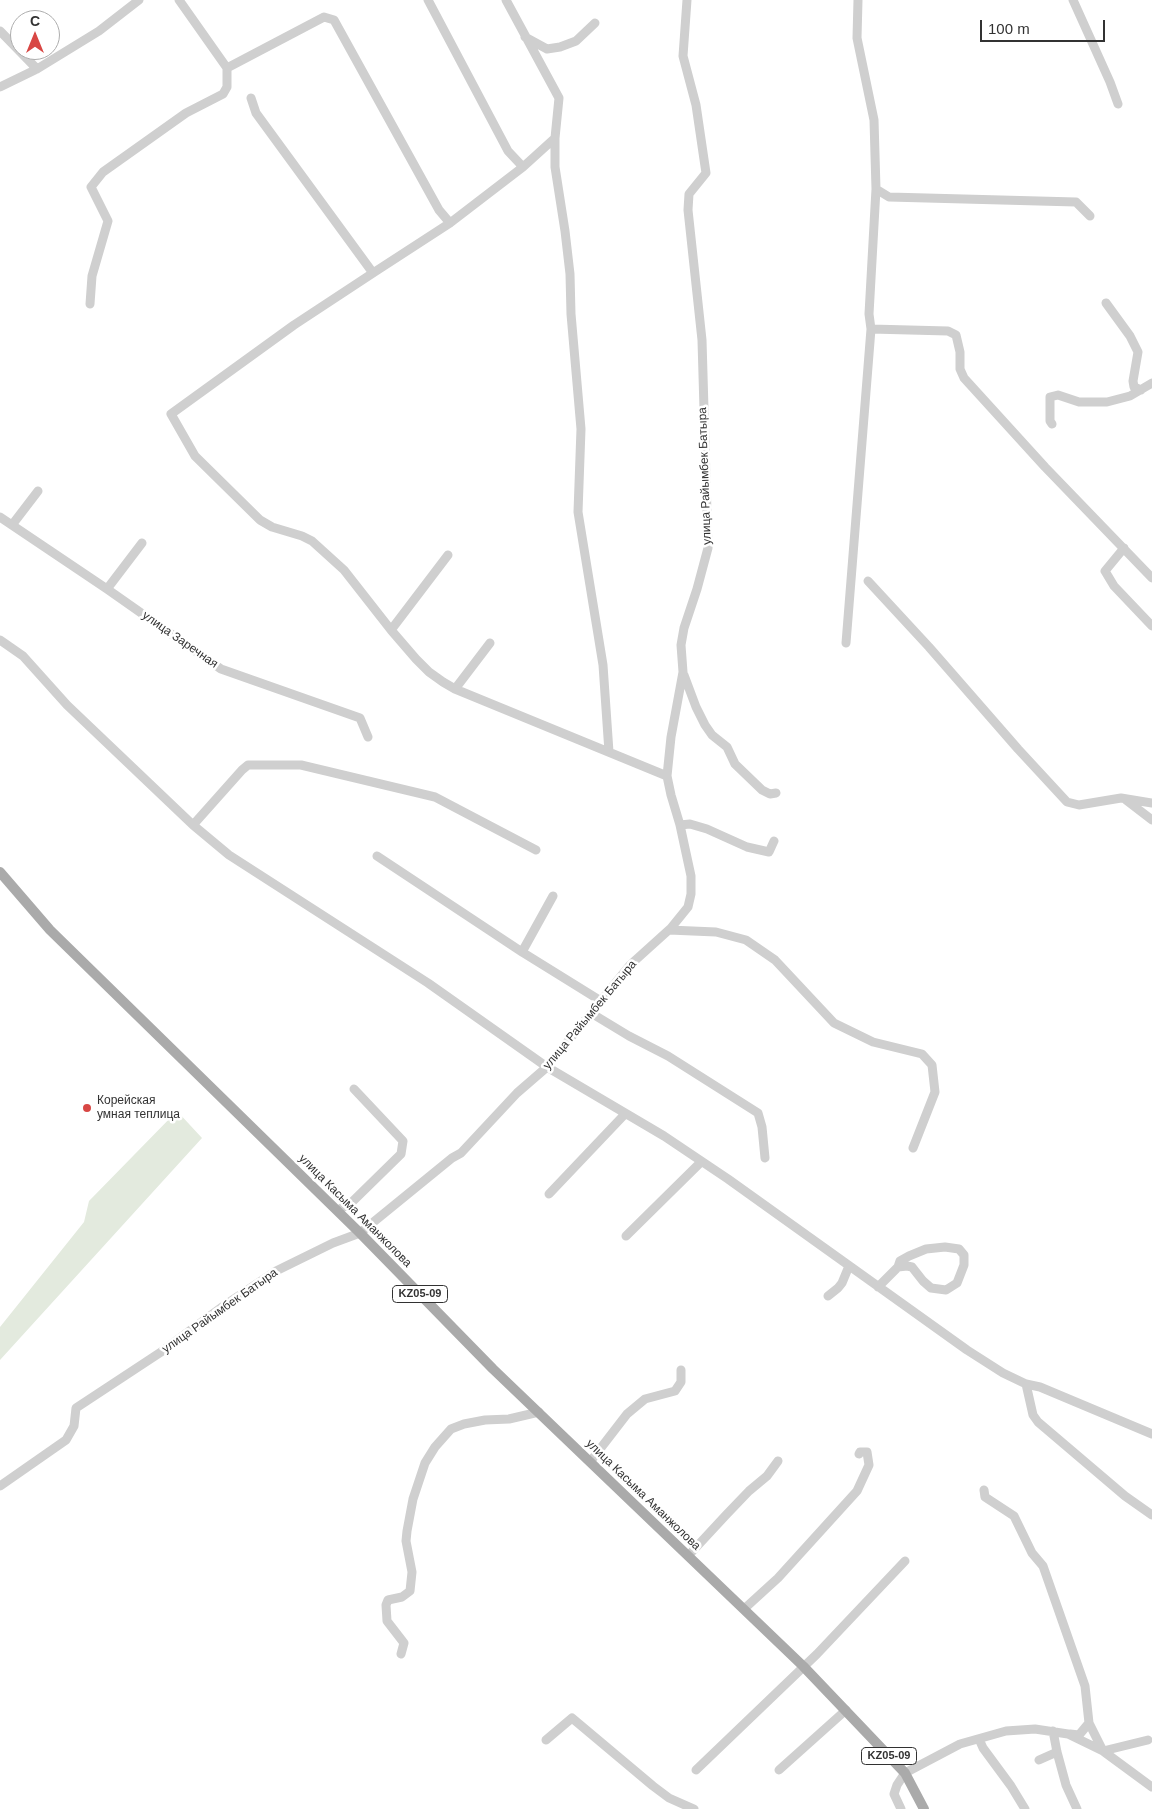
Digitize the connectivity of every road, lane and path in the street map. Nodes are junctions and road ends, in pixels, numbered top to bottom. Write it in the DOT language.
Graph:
graph roads {
  1 [pos="139,0"];
  2 [pos="179,0"];
  3 [pos="428,0"];
  4 [pos="506,0"];
  5 [pos="687,0"];
  6 [pos="858,0"];
  7 [pos="1073,0"];
  8 [pos="594,23"];
  9 [pos="0,31"];
  10 [pos="524,37"];
  11 [pos="227,68"];
  12 [pos="37,69"];
  13 [pos="0,87"];
  14 [pos="251,98"];
  15 [pos="1118,104"];
  16 [pos="554,138"];
  17 [pos="523,167"];
  18 [pos="876,189"];
  19 [pos="1090,216"];
  20 [pos="450,223"];
  21 [pos="373,273"];
  22 [pos="1106,303"];
  23 [pos="90,304"];
  24 [pos="871,329"];
  25 [pos="1152,383"];
  26 [pos="1141,390"];
  27 [pos="1052,424"];
  28 [pos="38,490"];
  29 [pos="0,517"];
  30 [pos="12,524"];
  31 [pos="142,543"];
  32 [pos="1124,548"];
  33 [pos="448,555"];
  34 [pos="1152,578"];
  35 [pos="868,581"];
  36 [pos="107,589"];
  37 [pos="1152,626"];
  38 [pos="391,630"];
  39 [pos="0,640"];
  40 [pos="490,643"];
  41 [pos="846,643"];
  42 [pos="683,672"];
  43 [pos="456,689"];
  44 [pos="368,737"];
  45 [pos="609,752"];
  46 [pos="667,776"];
  47 [pos="776,793"];
  48 [pos="1126,800"];
  49 [pos="1152,803"];
  50 [pos="1152,820"];
  51 [pos="193,825"];
  52 [pos="680,825"];
  53 [pos="774,841"];
  54 [pos="536,850"];
  55 [pos="377,856"];
  56 [pos="0,872"];
  57 [pos="553,896"];
  58 [pos="669,930"];
  59 [pos="522,952"];
  60 [pos="601,1001"];
  61 [pos="591,1013"];
  62 [pos="547,1067"];
  63 [pos="354,1089"];
  64 [pos="625,1114"];
  65 [pos="913,1148"];
  66 [pos="765,1158"];
  67 [pos="701,1162"];
  68 [pos="549,1194"];
  69 [pos="338,1210"];
  70 [pos="360,1233"];
  71 [pos="626,1236"];
  72 [pos="849,1266"];
  73 [pos="898,1267"];
  74 [pos="878,1287"];
  75 [pos="828,1296"];
  76 [pos="681,1370"];
  77 [pos="1026,1384"];
  78 [pos="538,1412"];
  79 [pos="1152,1434"];
  80 [pos="859,1454"];
  81 [pos="778,1461"];
  82 [pos="590,1462"];
  83 [pos="0,1486"];
  84 [pos="984,1490"];
  85 [pos="1152,1515"];
  86 [pos="688,1556"];
  87 [pos="906,1561"];
  88 [pos="744,1609"];
  89 [pos="401,1654"];
  90 [pos="803,1666"];
  91 [pos="846,1710"];
  92 [pos="1089,1723"];
  93 [pos="1054,1731"];
  94 [pos="1068,1734"];
  95 [pos="979,1739"];
  96 [pos="546,1740"];
  97 [pos="1148,1740"];
  98 [pos="1103,1751"];
  99 [pos="1057,1752"];
  100 [pos="1039,1760"];
  101 [pos="696,1770"];
  102 [pos="779,1770"];
  103 [pos="905,1773"];
  104 [pos="1152,1787"];
  105 [pos="694,1809"];
  106 [pos="901,1809"];
  107 [pos="924,1809"];
  108 [pos="1025,1809"];
  109 [pos="1077,1809"];
  1 -- 12 [label="street"];
  2 -- 11 [label="street"];
  3 -- 17 [label="street"];
  4 -- 10 [label="street"];
  5 -- 42 [label="street, улица Райымбек Батыра"];
  6 -- 18 [label="street"];
  7 -- 15 [label="street"];
  8 -- 10 [label="street"];
  9 -- 12 [label="street"];
  10 -- 16 [label="street"];
  11 -- 20 [label="street"];
  11 -- 23 [label="street"];
  12 -- 13 [label="street"];
  14 -- 21 [label="street"];
  16 -- 17 [label="street"];
  16 -- 45 [label="street"];
  17 -- 20 [label="street"];
  18 -- 19 [label="street"];
  18 -- 24 [label="street"];
  20 -- 21 [label="street"];
  21 -- 38 [label="street"];
  22 -- 26 [label="street"];
  24 -- 32 [label="street"];
  24 -- 41 [label="street"];
  25 -- 26 [label="street"];
  26 -- 27 [label="street"];
  28 -- 30 [label="street"];
  29 -- 30 [label="street, улица Заречная"];
  30 -- 36 [label="street, улица Заречная"];
  31 -- 36 [label="street"];
  32 -- 34 [label="street"];
  32 -- 37 [label="street"];
  33 -- 38 [label="street"];
  35 -- 48 [label="street"];
  36 -- 44 [label="street, улица Заречная"];
  38 -- 43 [label="street"];
  39 -- 51 [label="street"];
  40 -- 43 [label="street"];
  42 -- 46 [label="street, улица Райымбек Батыра"];
  42 -- 47 [label="street"];
  43 -- 45 [label="street"];
  45 -- 46 [label="street"];
  46 -- 52 [label="street, улица Райымбек Батыра"];
  48 -- 49 [label="street"];
  48 -- 50 [label="street"];
  51 -- 54 [label="street"];
  51 -- 62 [label="street"];
  52 -- 53 [label="street"];
  52 -- 58 [label="street, улица Райымбек Батыра"];
  55 -- 59 [label="street"];
  56 -- 69 [label="main road, улица Касыма Аманжолова / KZ05-09"];
  57 -- 59 [label="street"];
  58 -- 60 [label="street, улица Райымбек Батыра"];
  58 -- 65 [label="street"];
  59 -- 60 [label="street"];
  60 -- 61 [label="street, улица Райымбек Батыра"];
  61 -- 62 [label="street, улица Райымбек Батыра"];
  61 -- 66 [label="street"];
  62 -- 64 [label="street"];
  62 -- 70 [label="street, улица Райымбек Батыра"];
  63 -- 69 [label="street"];
  64 -- 67 [label="street"];
  64 -- 68 [label="street"];
  67 -- 71 [label="street"];
  67 -- 72 [label="street"];
  69 -- 70 [label="main road, улица Касыма Аманжолова / KZ05-09"];
  70 -- 78 [label="main road, улица Касыма Аманжолова / KZ05-09"];
  70 -- 83 [label="street, улица Райымбек Батыра"];
  72 -- 74 [label="street"];
  72 -- 75 [label="street"];
  73 -- 73 [label="street"];
  73 -- 74 [label="street"];
  74 -- 77 [label="street"];
  76 -- 82 [label="street"];
  77 -- 79 [label="street"];
  77 -- 85 [label="street"];
  78 -- 82 [label="main road, улица Касыма Аманжолова / KZ05-09"];
  78 -- 89 [label="street"];
  80 -- 88 [label="street"];
  81 -- 86 [label="street"];
  82 -- 86 [label="main road, улица Касыма Аманжолова / KZ05-09"];
  84 -- 92 [label="street"];
  86 -- 88 [label="main road, улица Касыма Аманжолова / KZ05-09"];
  87 -- 90 [label="street"];
  88 -- 90 [label="main road, улица Касыма Аманжолова / KZ05-09"];
  90 -- 91 [label="main road, улица Касыма Аманжолова / KZ05-09"];
  90 -- 101 [label="street"];
  91 -- 102 [label="street"];
  91 -- 103 [label="main road, KZ05-09"];
  92 -- 94 [label="street"];
  92 -- 98 [label="street"];
  93 -- 94 [label="street"];
  93 -- 95 [label="street"];
  93 -- 99 [label="street"];
  94 -- 98 [label="street"];
  95 -- 103 [label="street"];
  95 -- 108 [label="street"];
  96 -- 105 [label="street"];
  97 -- 98 [label="street"];
  98 -- 104 [label="street"];
  99 -- 100 [label="street"];
  99 -- 109 [label="street"];
  103 -- 106 [label="street"];
  103 -- 107 [label="main road, KZ05-09"];
}
